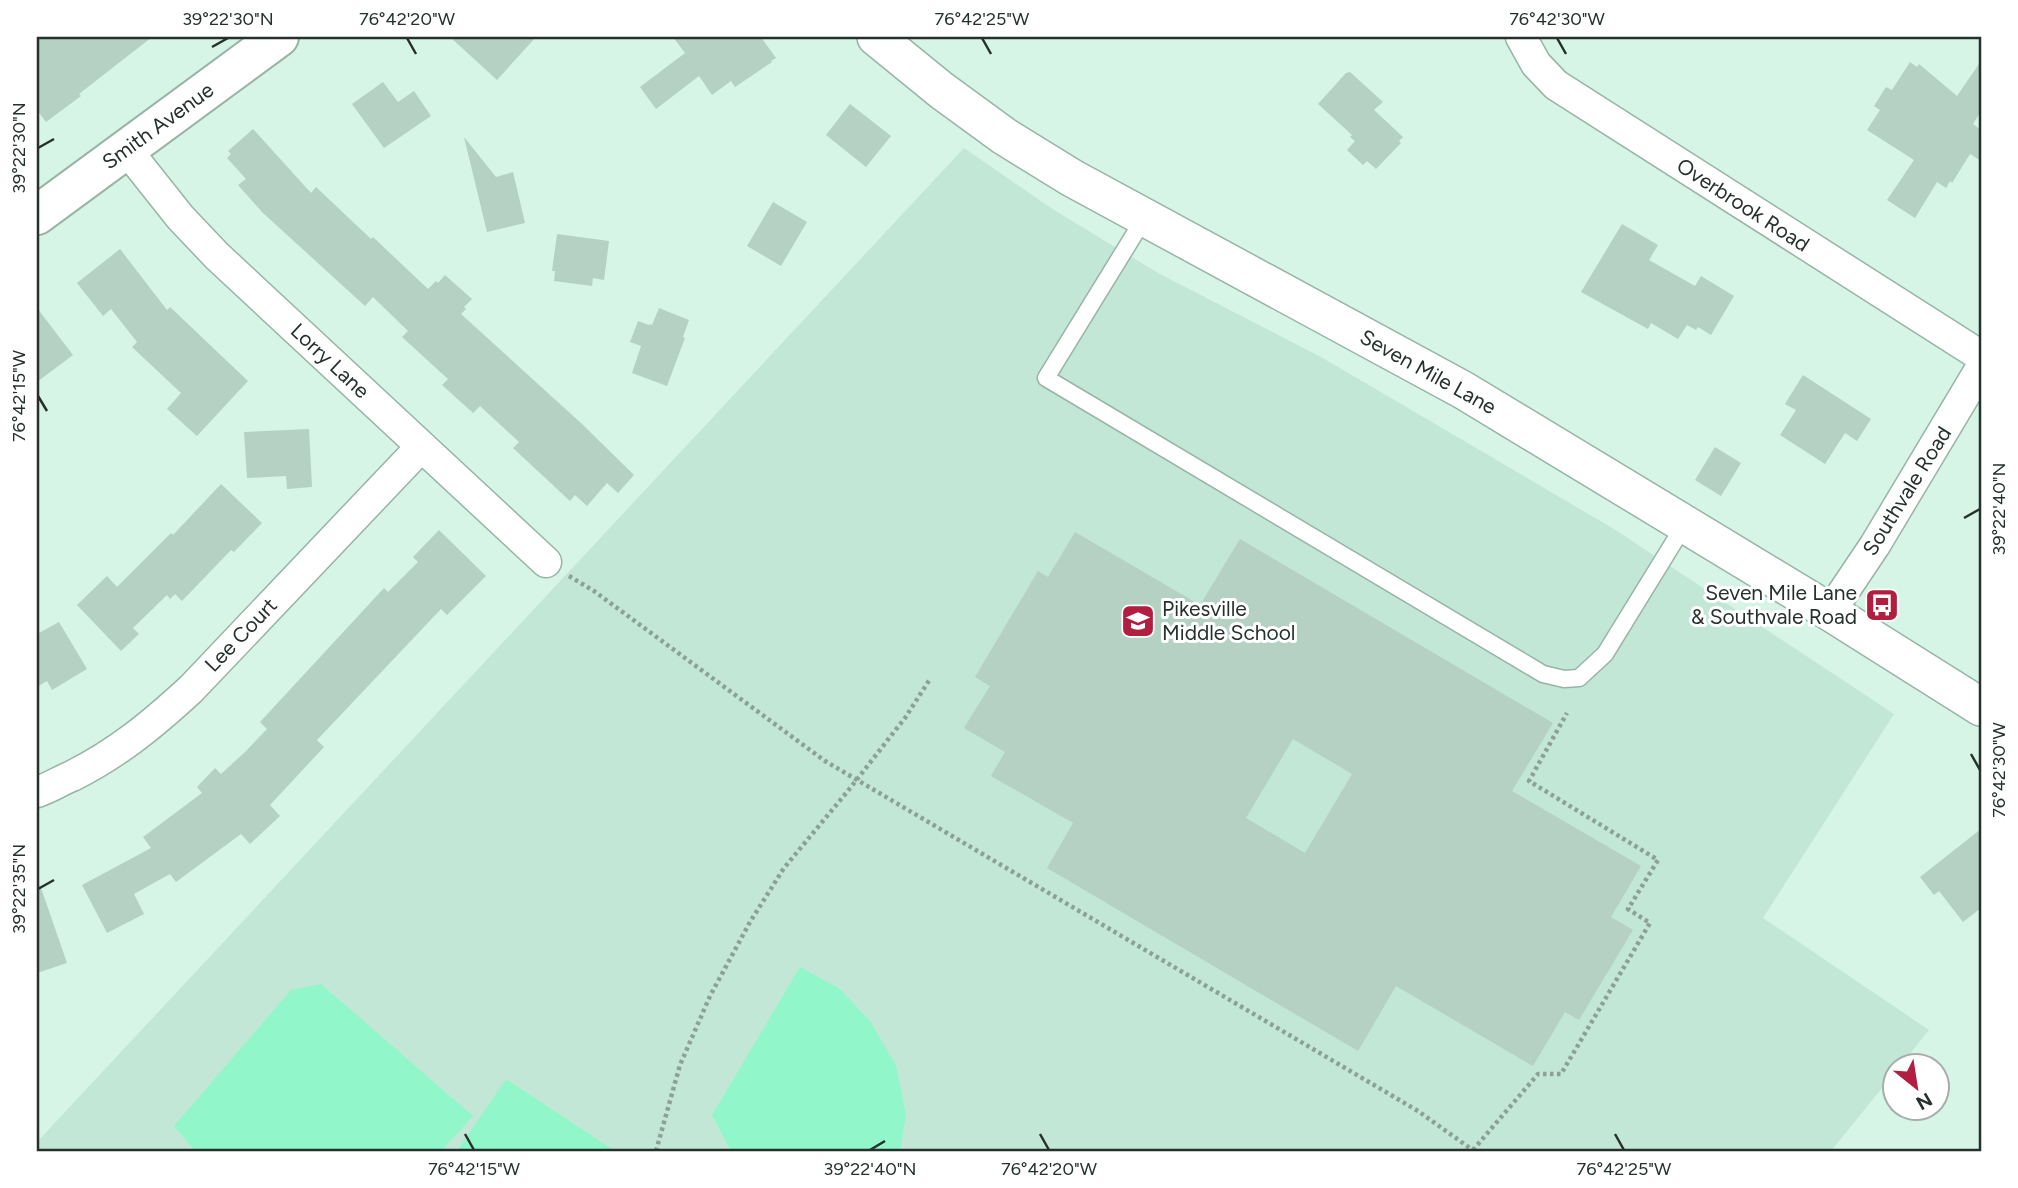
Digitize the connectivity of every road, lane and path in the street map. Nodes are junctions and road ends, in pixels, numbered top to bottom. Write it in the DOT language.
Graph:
graph roads {
  1 [pos="279,37"];
  2 [pos="876,37"];
  3 [pos="1521,37"];
  4 [pos="126,149"];
  5 [pos="37,215"];
  6 [pos="1145,217"];
  7 [pos="1981,356"];
  8 [pos="1981,368"];
  9 [pos="421,447"];
  10 [pos="1685,524"];
  11 [pos="546,562"];
  12 [pos="1830,612"];
  13 [pos="930,679"];
  14 [pos="1981,707"];
  15 [pos="1567,713"];
  16 [pos="857,781"];
  17 [pos="37,792"];
  18 [pos="656,1151"];
  19 [pos="1474,1151"];
  1 -- 4 [label="main road, Smith Avenue"];
  2 -- 6 [label="street, Seven Mile Lane"];
  3 -- 7 [label="street, Overbrook Road"];
  4 -- 5 [label="main road, Smith Avenue"];
  4 -- 9 [label="street, Lorry Lane"];
  6 -- 10 [label="street, Seven Mile Lane"];
  6 -- 10 [label="lane"];
  8 -- 12 [label="street, Southvale Road"];
  9 -- 11 [label="street, Lorry Lane"];
  9 -- 17 [label="street, Lee Court"];
  10 -- 12 [label="street, Seven Mile Lane"];
  11 -- 16 [label="path"];
  12 -- 14 [label="street, Seven Mile Lane"];
  13 -- 16 [label="path"];
  15 -- 19 [label="path"];
  16 -- 18 [label="path"];
  16 -- 19 [label="path"];
}
